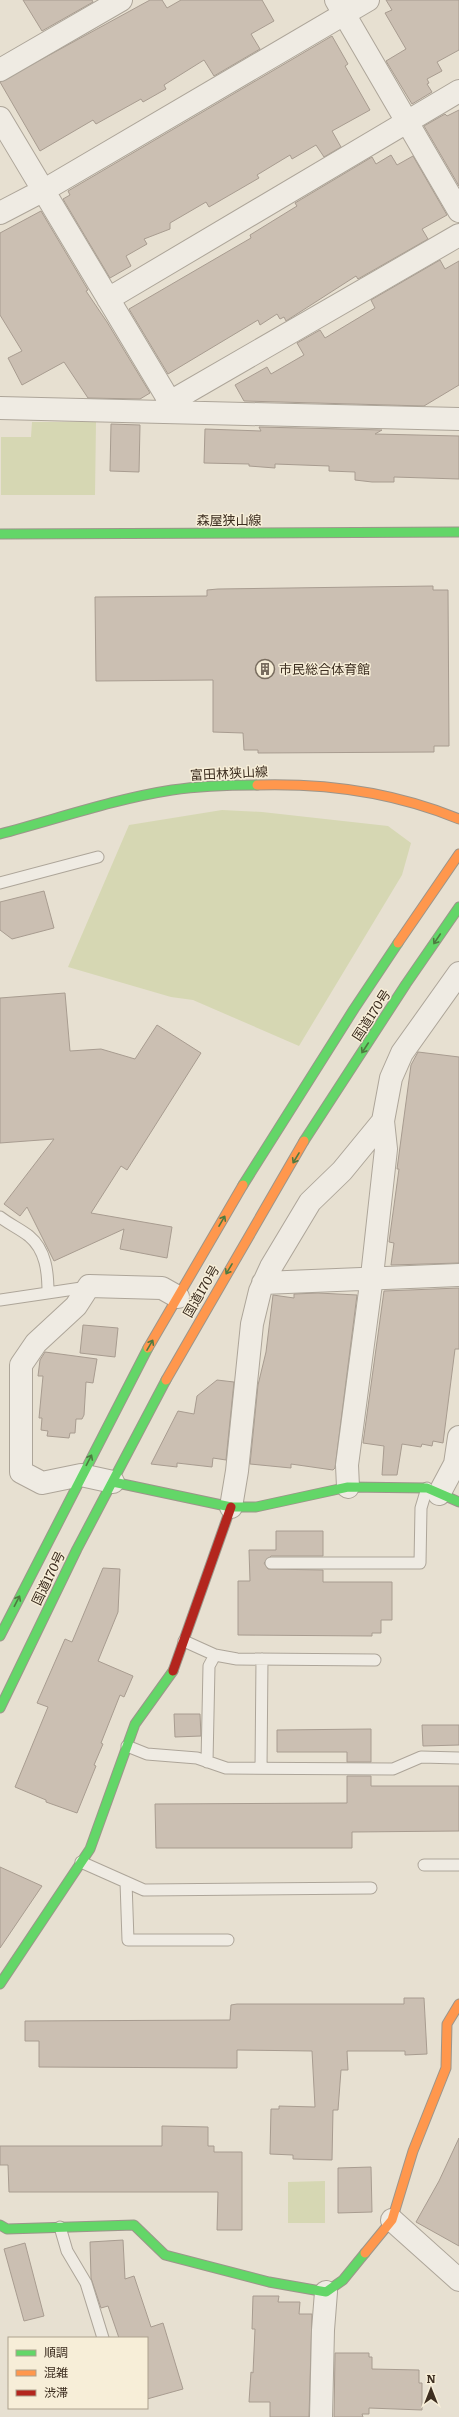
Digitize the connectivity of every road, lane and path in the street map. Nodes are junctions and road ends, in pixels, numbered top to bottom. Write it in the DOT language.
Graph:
graph roads {
  1 [pos="121,0"];
  2 [pos="368,0"];
  3 [pos="340,7"];
  4 [pos="0,70"];
  5 [pos="459,91"];
  6 [pos="0,118"];
  7 [pos="407,122"];
  8 [pos="43,190"];
  9 [pos="459,211"];
  10 [pos="0,213"];
  11 [pos="459,235"];
  12 [pos="108,299"];
  13 [pos="169,407"];
  14 [pos="0,408"];
  15 [pos="459,419"];
  16 [pos="459,532"];
  17 [pos="0,534"];
  18 [pos="459,819"];
  19 [pos="0,834"];
  20 [pos="459,854"];
  21 [pos="98,857"];
  22 [pos="0,883"];
  23 [pos="459,907"];
  24 [pos="459,973"];
  25 [pos="383,1121"];
  26 [pos="0,1217"];
  27 [pos="459,1275"];
  28 [pos="372,1278"];
  29 [pos="263,1283"];
  30 [pos="89,1286"];
  31 [pos="48,1293"];
  32 [pos="178,1297"];
  33 [pos="0,1300"];
  34 [pos="459,1437"];
  35 [pos="81,1475"];
  36 [pos="113,1482"];
  37 [pos="348,1488"];
  38 [pos="442,1495"];
  39 [pos="231,1507"];
  40 [pos="271,1563"];
  41 [pos="0,1636"];
  42 [pos="184,1641"];
  43 [pos="215,1655"];
  44 [pos="262,1659"];
  45 [pos="375,1660"];
  46 [pos="0,1708"];
  47 [pos="127,1746"];
  48 [pos="459,1758"];
  49 [pos="207,1762"];
  50 [pos="261,1768"];
  51 [pos="81,1862"];
  52 [pos="424,1865"];
  53 [pos="459,1865"];
  54 [pos="126,1882"];
  55 [pos="371,1888"];
  56 [pos="228,1940"];
  57 [pos="0,1984"];
  58 [pos="459,2004"];
  59 [pos="447,2054"];
  60 [pos="459,2054"];
  61 [pos="392,2220"];
  62 [pos="0,2225"];
  63 [pos="60,2228"];
  64 [pos="459,2280"];
  65 [pos="326,2292"];
  66 [pos="103,2337"];
  67 [pos="321,2417"];
  1 -- 4 [label="street"];
  2 -- 3 [label="street"];
  3 -- 7 [label="street"];
  3 -- 8 [label="street"];
  5 -- 7 [label="street"];
  6 -- 8 [label="street"];
  7 -- 9 [label="street"];
  7 -- 12 [label="street"];
  8 -- 10 [label="street"];
  8 -- 12 [label="street"];
  11 -- 13 [label="street"];
  12 -- 13 [label="street"];
  13 -- 14 [label="street"];
  13 -- 15 [label="street"];
  16 -- 17 [label="main road, 森屋狭山線"];
  18 -- 19 [label="main road, 富田林狭山線"];
  32 -- 20 [label="main road, 国道170号, one-way"];
  21 -- 22 [label="lane"];
  23 -- 36 [label="main road, 国道170号, one-way"];
  24 -- 25 [label="street"];
  25 -- 28 [label="street"];
  25 -- 29 [label="street"];
  26 -- 31 [label="lane"];
  27 -- 28 [label="street"];
  28 -- 29 [label="street"];
  28 -- 37 [label="street"];
  29 -- 39 [label="street"];
  30 -- 31 [label="lane"];
  30 -- 32 [label="street"];
  30 -- 35 [label="street"];
  31 -- 33 [label="lane"];
  35 -- 32 [label="main road, 国道170号, one-way"];
  34 -- 38 [label="street"];
  35 -- 36 [label="street"];
  41 -- 35 [label="main road, 国道170号, one-way"];
  36 -- 39 [label="main road"];
  36 -- 46 [label="main road, 国道170号"];
  37 -- 38 [label="main road"];
  37 -- 39 [label="main road"];
  38 -- 40 [label="lane"];
  39 -- 42 [label="main road"];
  42 -- 43 [label="lane"];
  42 -- 47 [label="main road"];
  43 -- 44 [label="lane"];
  43 -- 49 [label="lane"];
  44 -- 45 [label="lane"];
  44 -- 50 [label="lane"];
  47 -- 49 [label="lane"];
  47 -- 51 [label="main road"];
  48 -- 50 [label="lane"];
  49 -- 50 [label="lane"];
  51 -- 54 [label="lane"];
  51 -- 57 [label="main road"];
  52 -- 53 [label="lane"];
  54 -- 55 [label="lane"];
  54 -- 56 [label="lane"];
  58 -- 59 [label="main road"];
  59 -- 60 [label="main road"];
  59 -- 61 [label="main road"];
  61 -- 64 [label="street"];
  61 -- 65 [label="main road"];
  62 -- 63 [label="main road"];
  63 -- 65 [label="main road"];
  63 -- 66 [label="lane"];
  65 -- 67 [label="street"];
}
